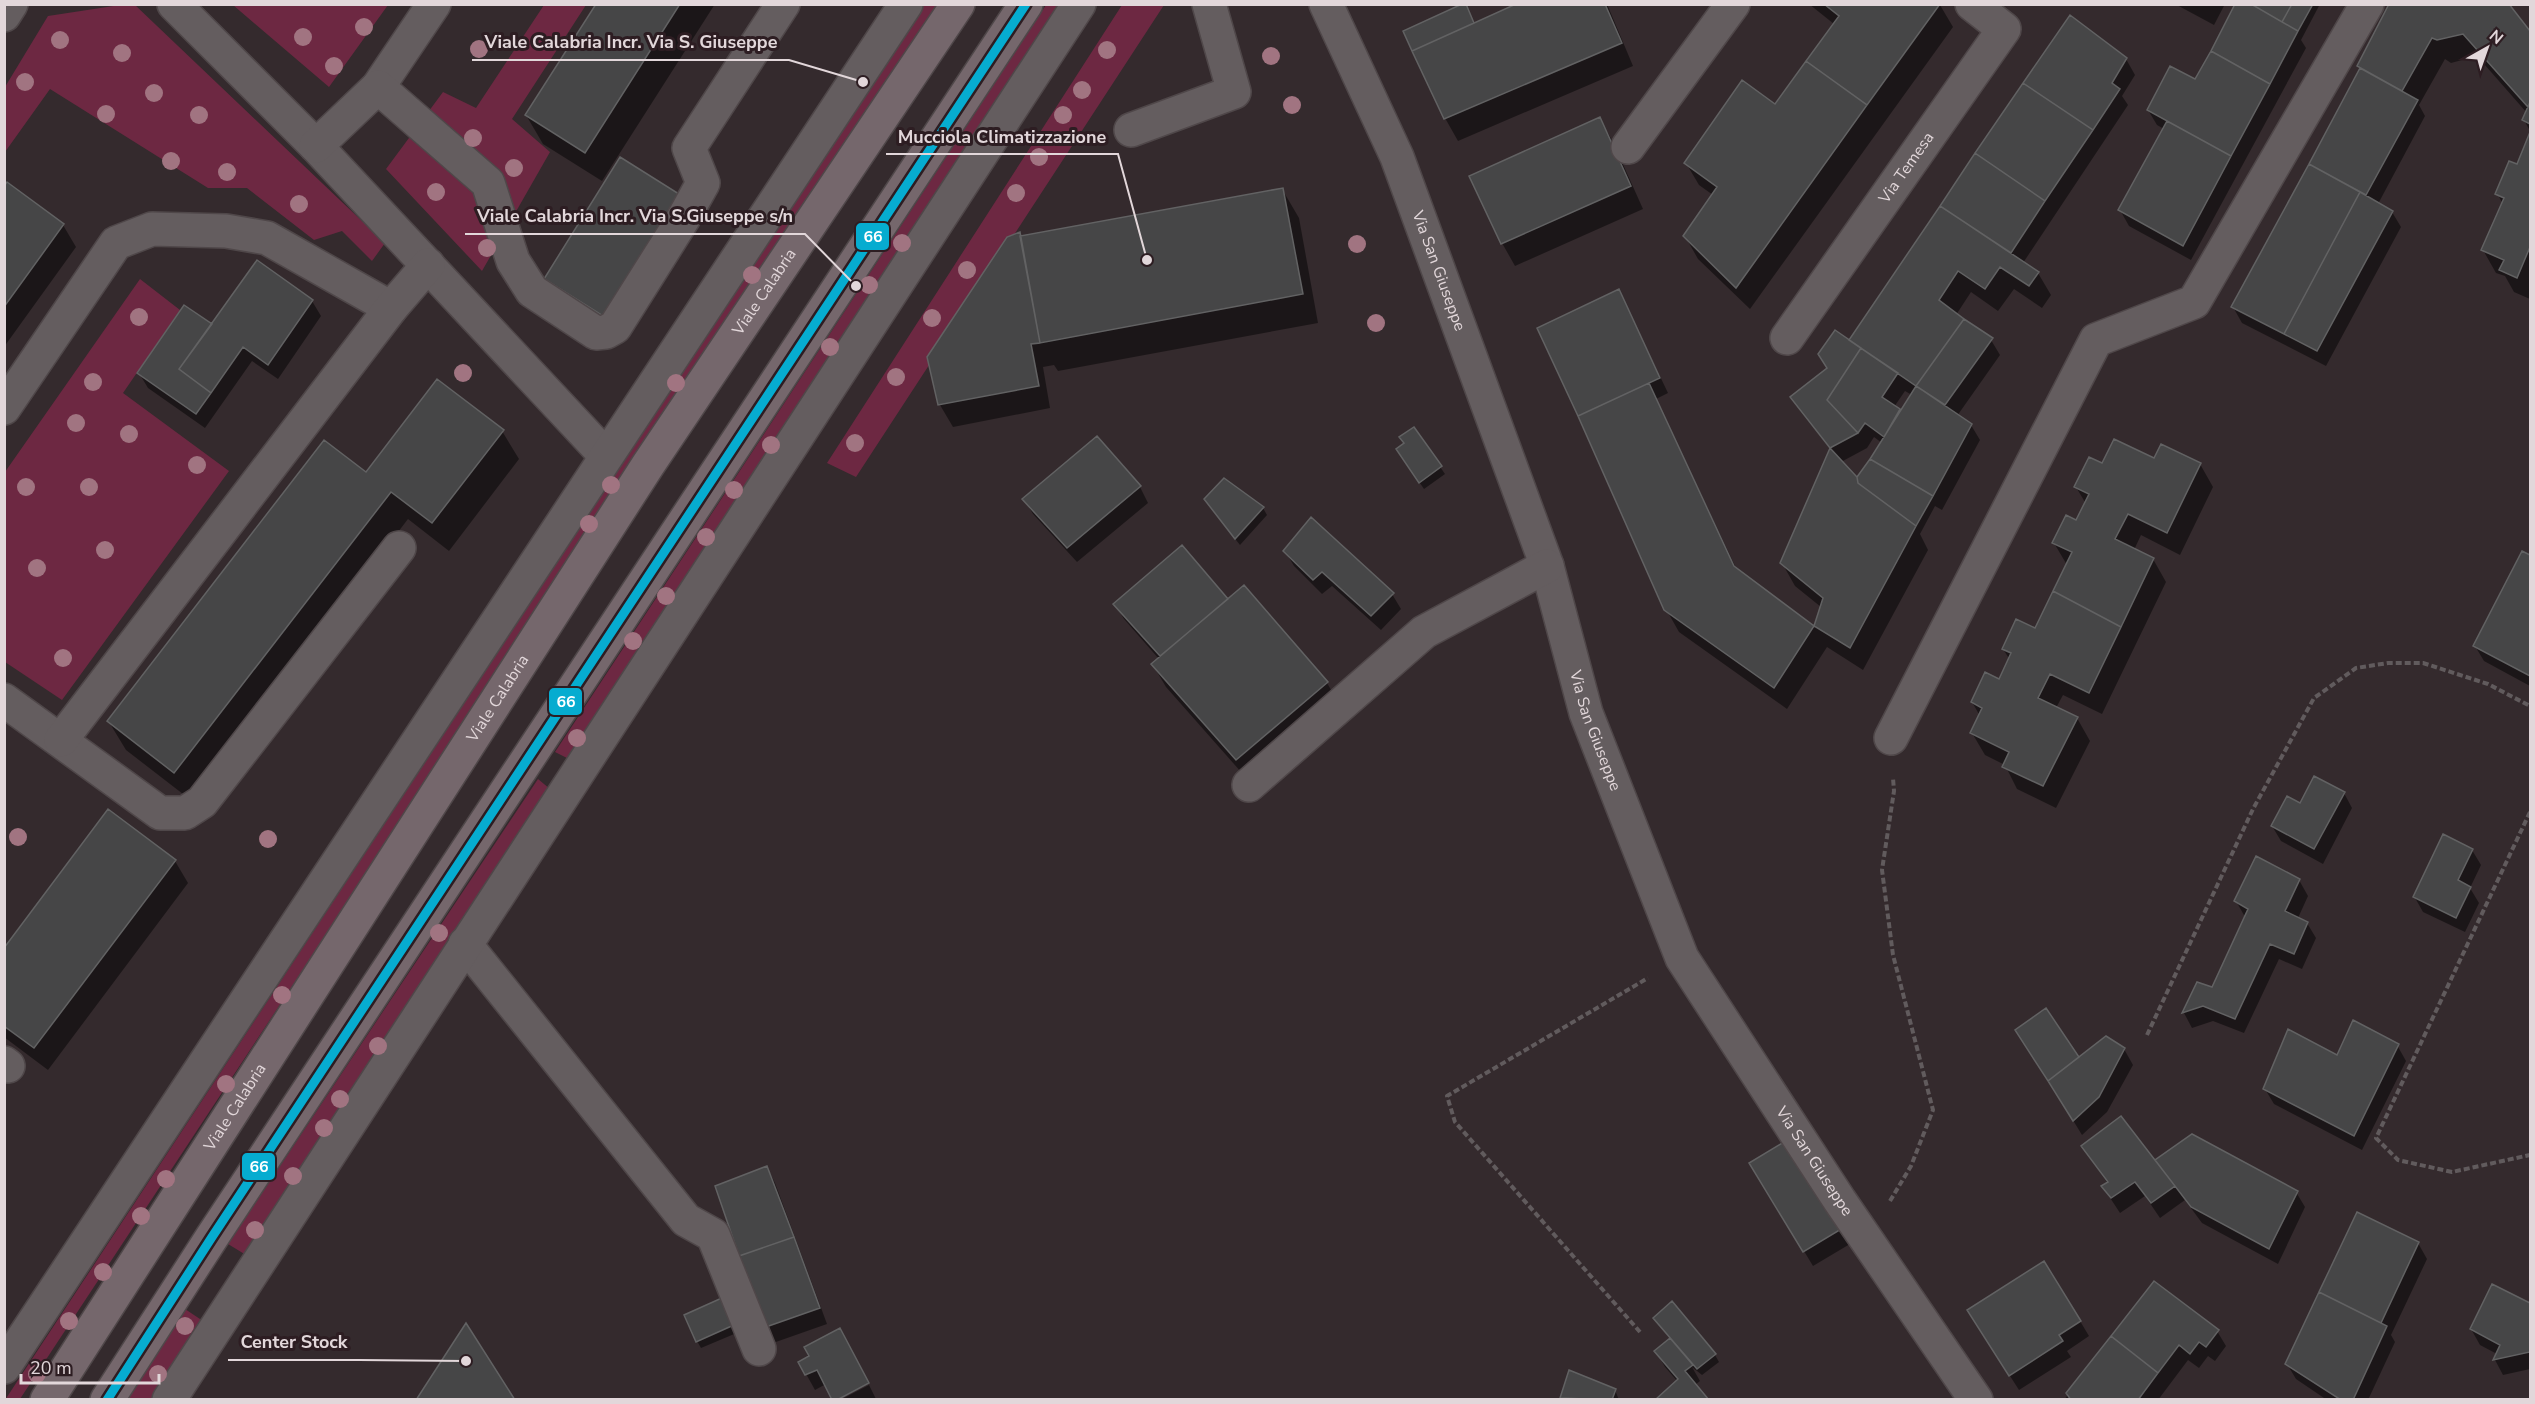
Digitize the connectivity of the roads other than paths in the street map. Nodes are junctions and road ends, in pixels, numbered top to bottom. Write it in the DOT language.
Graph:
graph roads {
  1 [pos="11,4"];
  2 [pos="174,4"];
  3 [pos="434,4"];
  4 [pos="783,4"];
  5 [pos="906,4"];
  6 [pos="958,4"];
  7 [pos="1026,4"];
  8 [pos="1079,4"];
  9 [pos="1209,4"];
  10 [pos="1326,4"];
  11 [pos="1733,4"];
  12 [pos="1972,4"];
  13 [pos="2367,4"];
  14 [pos="4,15"];
  15 [pos="378,87"];
  16 [pos="1131,130"];
  17 [pos="316,146"];
  18 [pos="1628,147"];
  19 [pos="428,265"];
  20 [pos="391,308"];
  21 [pos="1787,338"];
  22 [pos="4,408"];
  23 [pos="606,456"];
  24 [pos="399,548"];
  25 [pos="1547,566"];
  26 [pos="4,700"];
  27 [pos="1891,738"];
  28 [pos="61,740"];
  29 [pos="1249,785"];
  30 [pos="465,944"];
  31 [pos="759,1349"];
  32 [pos="4,1367"];
  33 [pos="47,1400"];
  34 [pos="107,1400"];
  35 [pos="169,1400"];
  36 [pos="1976,1400"];
  1 -- 14 [label="street"];
  2 -- 17 [label="street"];
  3 -- 15 [label="street"];
  4 -- 15 [label="street"];
  5 -- 23 [label="street"];
  6 -- 33 [label="main road, Viale Calabria"];
  7 -- 34 [label="main road"];
  8 -- 30 [label="street"];
  9 -- 16 [label="street"];
  10 -- 25 [label="street, Via San Giuseppe"];
  11 -- 18 [label="street"];
  12 -- 21 [label="street, Via Temesa"];
  13 -- 27 [label="street"];
  15 -- 17 [label="street"];
  17 -- 19 [label="street"];
  19 -- 20 [label="street"];
  19 -- 23 [label="street"];
  20 -- 22 [label="street"];
  20 -- 28 [label="street"];
  23 -- 32 [label="street"];
  24 -- 28 [label="street"];
  25 -- 29 [label="street"];
  25 -- 36 [label="street, Via San Giuseppe"];
  26 -- 28 [label="street"];
  30 -- 31 [label="street"];
  30 -- 35 [label="street"];
}
